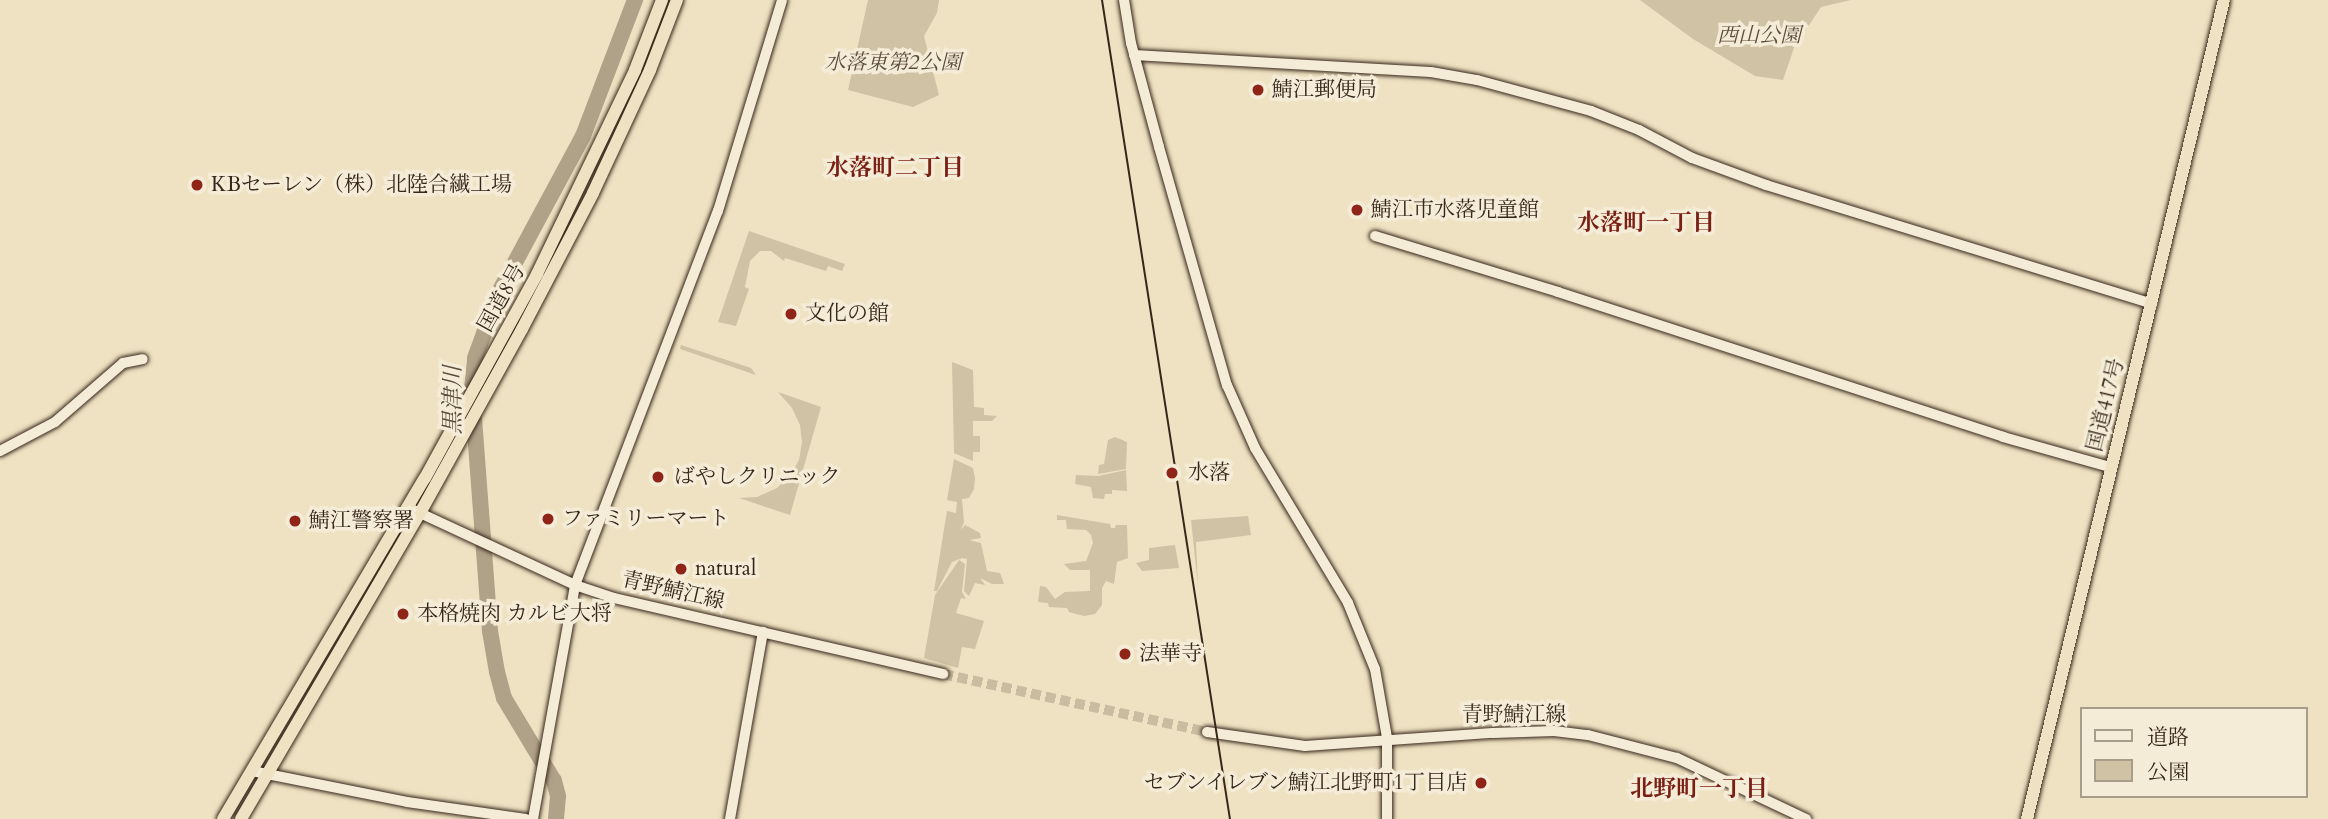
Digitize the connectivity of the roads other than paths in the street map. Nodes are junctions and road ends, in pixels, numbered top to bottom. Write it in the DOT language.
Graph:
graph roads {
  1 [pos="662,0"];
  2 [pos="677,0"];
  3 [pos="782,0"];
  4 [pos="1124,0"];
  5 [pos="2224,0"];
  6 [pos="1134,55"];
  7 [pos="1375,236"];
  8 [pos="2152,304"];
  9 [pos="143,359"];
  10 [pos="0,451"];
  11 [pos="2110,467"];
  12 [pos="407,507"];
  13 [pos="420,513"];
  14 [pos="575,584"];
  15 [pos="763,632"];
  16 [pos="943,674"];
  17 [pos="1207,732"];
  18 [pos="1387,738"];
  19 [pos="252,771"];
  20 [pos="268,775"];
  21 [pos="223,819"];
  22 [pos="241,819"];
  23 [pos="526,819"];
  24 [pos="533,819"];
  25 [pos="730,819"];
  26 [pos="1387,819"];
  27 [pos="1806,819"];
  28 [pos="2027,819"];
  1 -- 12 [label="highway, 国道8号"];
  2 -- 13 [label="highway, 国道8号"];
  3 -- 14 [label="street"];
  4 -- 6 [label="street"];
  5 -- 8 [label="highway, 国道417号"];
  6 -- 8 [label="street"];
  6 -- 18 [label="street"];
  7 -- 11 [label="street"];
  8 -- 11 [label="highway, 国道417号"];
  9 -- 10 [label="street"];
  11 -- 28 [label="highway, 国道417号"];
  12 -- 13 [label="street, 青野鯖江線"];
  12 -- 19 [label="highway, 国道8号"];
  13 -- 14 [label="street, 青野鯖江線"];
  13 -- 20 [label="highway, 国道8号"];
  14 -- 15 [label="street, 青野鯖江線"];
  14 -- 24 [label="street"];
  15 -- 16 [label="street, 青野鯖江線"];
  15 -- 25 [label="street"];
  17 -- 18 [label="street, 青野鯖江線"];
  18 -- 26 [label="street"];
  18 -- 27 [label="street, 青野鯖江線"];
  19 -- 20 [label="street"];
  19 -- 21 [label="highway, 国道8号"];
  20 -- 22 [label="highway, 国道8号"];
  20 -- 23 [label="street"];
}
